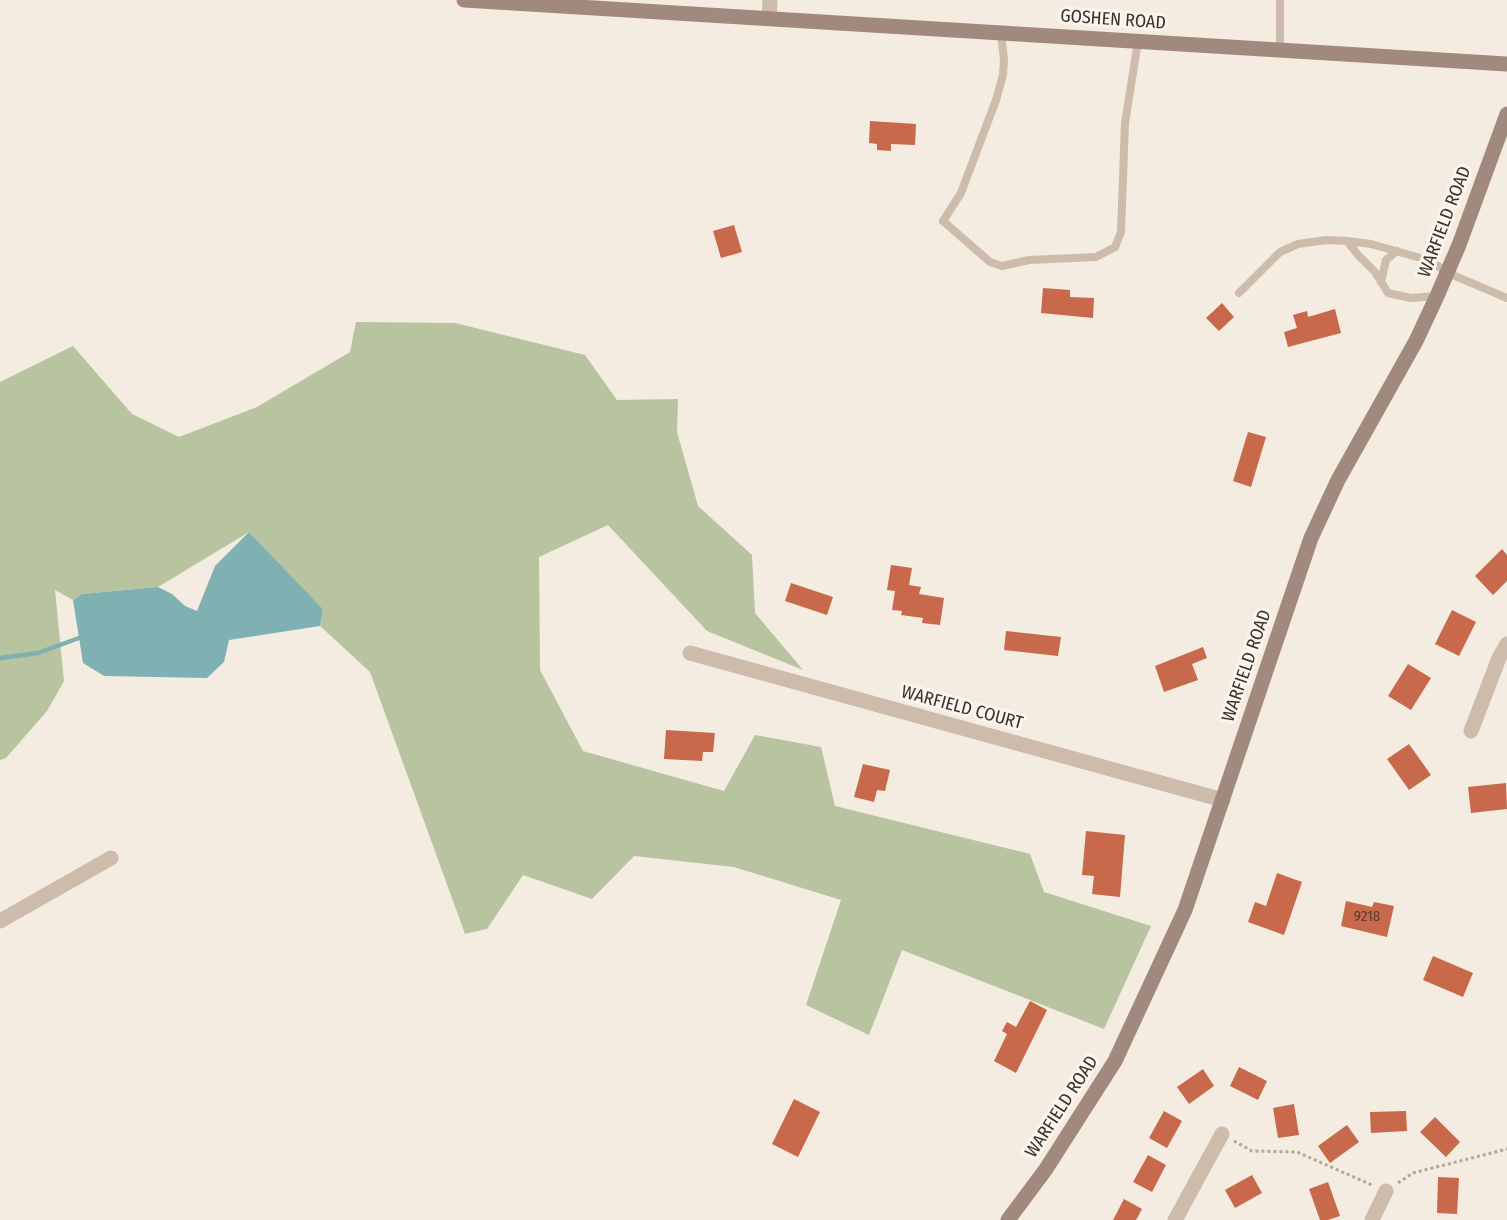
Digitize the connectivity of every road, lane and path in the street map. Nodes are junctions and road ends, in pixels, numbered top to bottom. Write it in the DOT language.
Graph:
graph roads {
  1 [pos="464,0"];
  2 [pos="770,0"];
  3 [pos="1280,0"];
  4 [pos="769,18"];
  5 [pos="1001,33"];
  6 [pos="1138,41"];
  7 [pos="1280,50"];
  8 [pos="1507,64"];
  9 [pos="1507,114"];
  10 [pos="1347,241"];
  11 [pos="1397,251"];
  12 [pos="1448,273"];
  13 [pos="1381,282"];
  14 [pos="1239,293"];
  15 [pos="1437,296"];
  16 [pos="1507,298"];
  17 [pos="1507,644"];
  18 [pos="690,653"];
  19 [pos="1471,731"];
  20 [pos="1223,800"];
  21 [pos="111,858"];
  22 [pos="0,921"];
  23 [pos="1222,1134"];
  24 [pos="1507,1149"];
  25 [pos="1386,1191"];
  26 [pos="1008,1220"];
  27 [pos="1175,1220"];
  28 [pos="1372,1220"];
  1 -- 4 [label="street, GOSHEN ROAD"];
  2 -- 4 [label="street"];
  3 -- 7 [label="lane"];
  4 -- 5 [label="street, GOSHEN ROAD"];
  5 -- 6 [label="street, GOSHEN ROAD"];
  5 -- 6 [label="lane"];
  6 -- 7 [label="street, GOSHEN ROAD"];
  7 -- 8 [label="street, GOSHEN ROAD"];
  9 -- 12 [label="street, WARFIELD ROAD"];
  10 -- 11 [label="lane"];
  10 -- 13 [label="lane"];
  10 -- 14 [label="lane"];
  11 -- 12 [label="lane"];
  11 -- 13 [label="lane"];
  12 -- 15 [label="street, WARFIELD ROAD"];
  12 -- 16 [label="lane"];
  13 -- 15 [label="lane"];
  15 -- 20 [label="street, WARFIELD ROAD"];
  17 -- 19 [label="street"];
  18 -- 20 [label="street, WARFIELD COURT"];
  20 -- 26 [label="street, WARFIELD ROAD"];
  21 -- 22 [label="street"];
  23 -- 25 [label="path"];
  23 -- 27 [label="street"];
  24 -- 25 [label="path"];
  25 -- 28 [label="street"];
}
